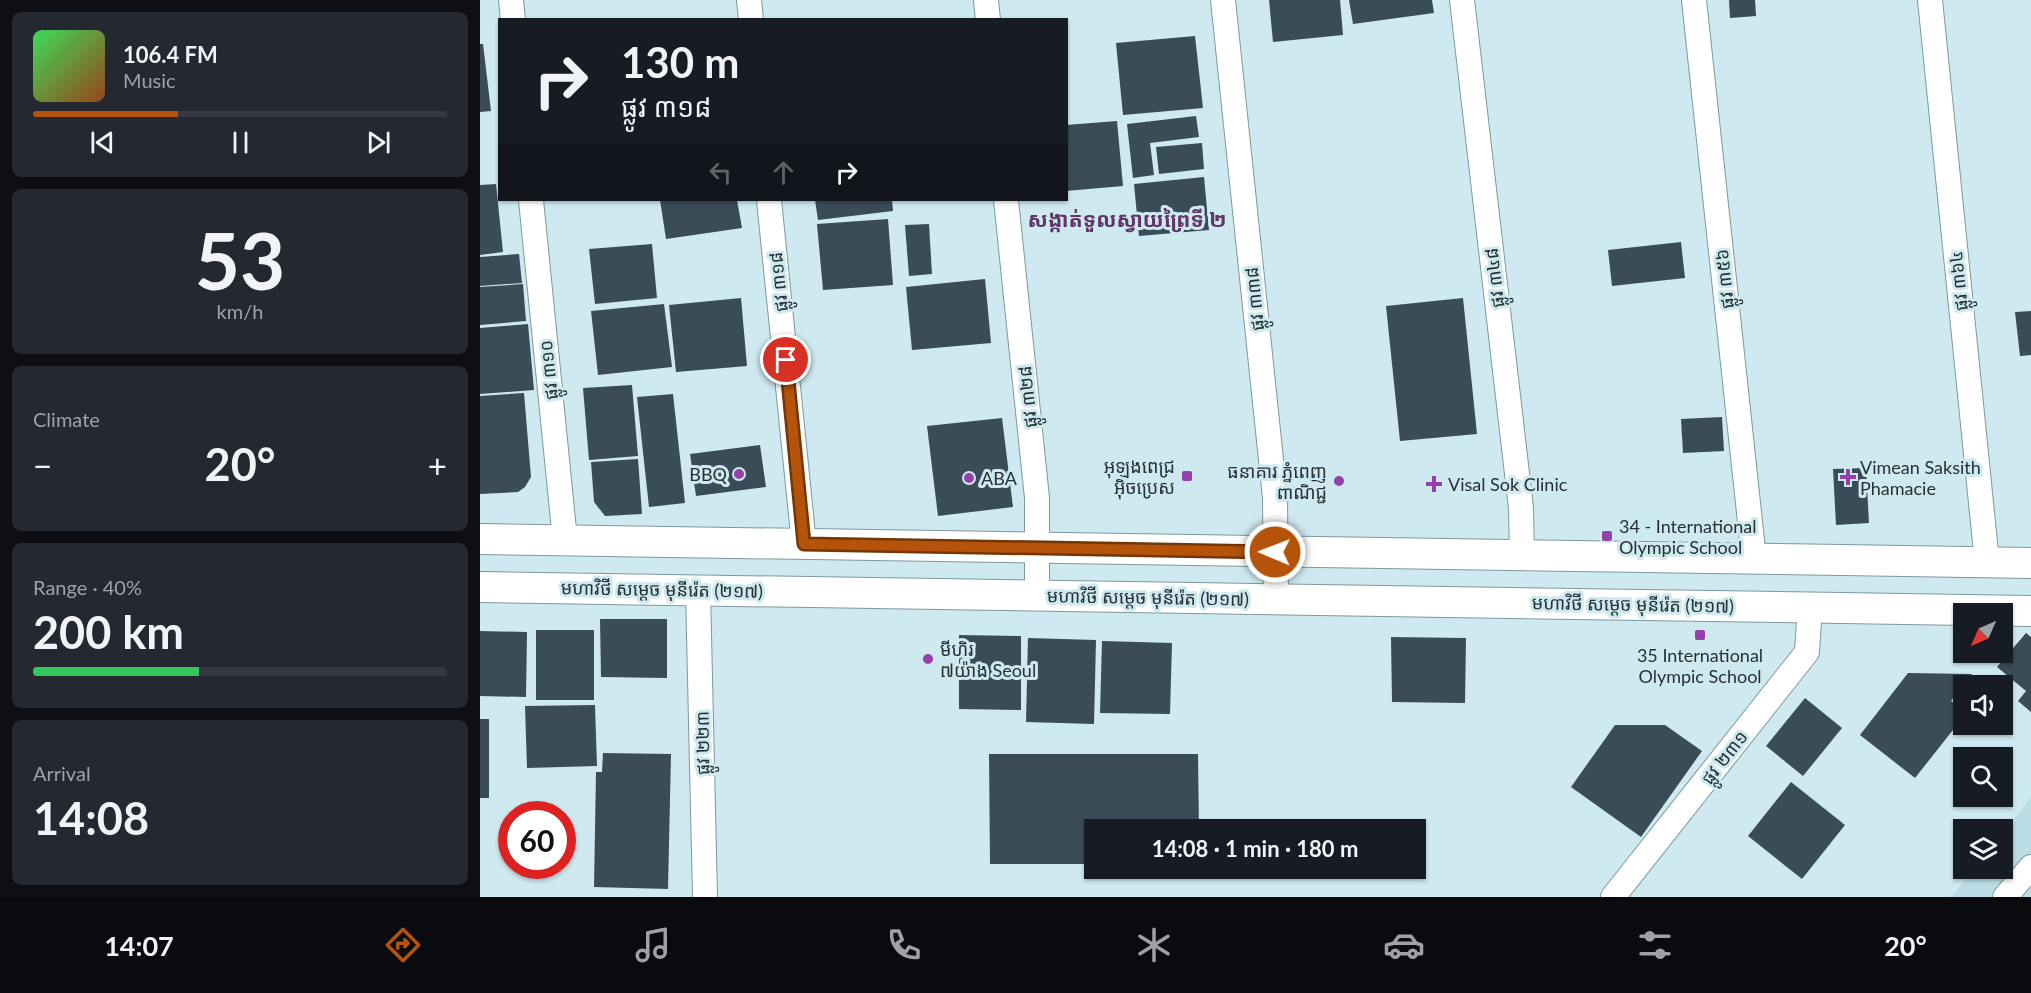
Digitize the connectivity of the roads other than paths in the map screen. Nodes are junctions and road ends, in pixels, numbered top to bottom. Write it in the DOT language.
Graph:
graph roads {
  1 [pos="511,0"];
  2 [pos="749,0"];
  3 [pos="986,0"];
  4 [pos="1223,0"];
  5 [pos="1461,0"];
  6 [pos="1694,0"];
  7 [pos="1930,0"];
  8 [pos="513,18"];
  9 [pos="751,18"];
  10 [pos="988,18"];
  11 [pos="531,201"];
  12 [pos="769,201"];
  13 [pos="1006,201"];
  14 [pos="480,539"];
  15 [pos="566,540"];
  16 [pos="804,544"];
  17 [pos="1037,548"];
  18 [pos="1275,552"];
  19 [pos="1522,555"];
  20 [pos="1754,559"];
  21 [pos="1987,562"];
  22 [pos="2031,563"];
  23 [pos="480,586"];
  24 [pos="698,590"];
  25 [pos="1037,595"];
  26 [pos="1276,599"];
  27 [pos="1810,606"];
  28 [pos="2031,611"];
  29 [pos="2031,867"];
  30 [pos="705,897"];
  31 [pos="1614,897"];
  32 [pos="2006,897"];
  1 -- 8 [label="street"];
  2 -- 9 [label="street"];
  3 -- 10 [label="street"];
  4 -- 18 [label="street, ផ្លូវ ៣៣៨"];
  5 -- 19 [label="street, ផ្លូវ ៣៤៨"];
  6 -- 20 [label="street, ផ្លូវ ៣៥៦"];
  7 -- 21 [label="street, ផ្លូវ ៣៦៤"];
  11 -- 15 [label="street, ផ្លូវ ៣១០"];
  12 -- 16 [label="street, ផ្លូវ ៣១៨"];
  13 -- 17 [label="street, ផ្លូវ ៣២៨"];
  14 -- 15 [label="main road"];
  15 -- 16 [label="main road"];
  16 -- 17 [label="main road"];
  17 -- 18 [label="main road"];
  17 -- 25 [label="street, ផ្លូវ ៣២៨"];
  18 -- 19 [label="main road"];
  18 -- 26 [label="street, ផ្លូវ ៣៣៨"];
  19 -- 20 [label="main road"];
  20 -- 21 [label="main road"];
  21 -- 22 [label="main road"];
  23 -- 24 [label="main road, មហាវិថី សម្តេច មុនីរ៉េត (២១៧)"];
  24 -- 25 [label="main road, មហាវិថី សម្តេច មុនីរ៉េត (២១៧)"];
  24 -- 30 [label="street, ផ្លូវ ២២៣"];
  25 -- 26 [label="main road, មហាវិថី សម្តេច មុនីរ៉េត (២១៧)"];
  26 -- 27 [label="main road, មហាវិថី សម្តេច មុនីរ៉េត (២១៧)"];
  27 -- 28 [label="main road, មហាវិថី សម្តេច មុនីរ៉េត (២១៧)"];
  27 -- 31 [label="street, ផ្លូវ ២៣១"];
  29 -- 32 [label="street"];
}
